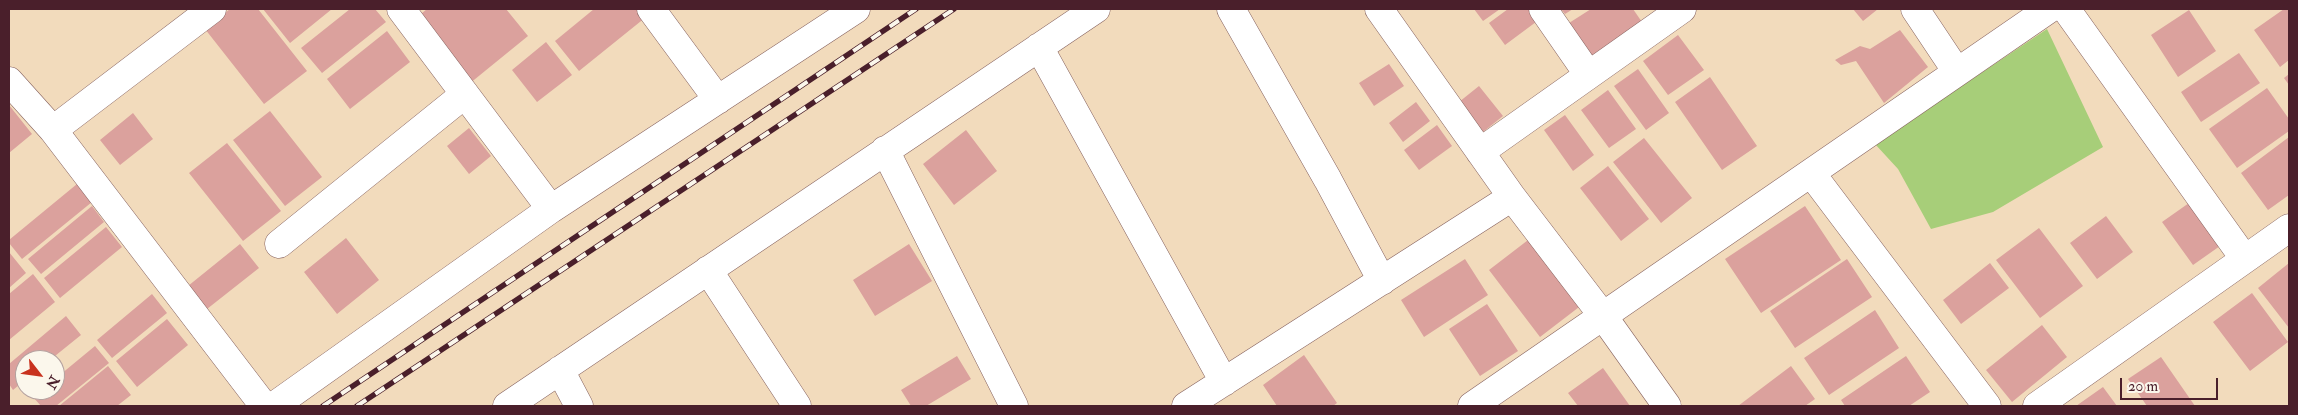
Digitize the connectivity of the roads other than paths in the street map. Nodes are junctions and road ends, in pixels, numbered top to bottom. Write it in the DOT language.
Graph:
graph roads {
  1 [pos="212,9"];
  2 [pos="401,9"];
  3 [pos="651,9"];
  4 [pos="856,9"];
  5 [pos="1096,9"];
  6 [pos="1231,9"];
  7 [pos="1379,9"];
  8 [pos="1543,9"];
  9 [pos="1682,9"];
  10 [pos="1915,9"];
  11 [pos="2049,9"];
  12 [pos="2066,9"];
  13 [pos="1039,47"];
  14 [pos="1957,72"];
  15 [pos="1588,74"];
  16 [pos="9,81"];
  17 [pos="465,94"];
  18 [pos="718,100"];
  19 [pos="53,130"];
  20 [pos="885,150"];
  21 [pos="1480,152"];
  22 [pos="1811,173"];
  23 [pos="1512,197"];
  24 [pos="551,209"];
  25 [pos="2289,228"];
  26 [pos="279,244"];
  27 [pos="2244,258"];
  28 [pos="708,270"];
  29 [pos="1382,281"];
  30 [pos="1603,316"];
  31 [pos="560,370"];
  32 [pos="1224,382"];
  33 [pos="264,406"];
  34 [pos="274,406"];
  35 [pos="507,406"];
  36 [pos="579,406"];
  37 [pos="798,406"];
  38 [pos="1014,406"];
  39 [pos="1186,406"];
  40 [pos="1472,406"];
  41 [pos="1666,406"];
  42 [pos="1987,406"];
  43 [pos="2037,406"];
  1 -- 19 [label="street"];
  2 -- 17 [label="street"];
  3 -- 18 [label="street"];
  4 -- 18 [label="street"];
  5 -- 13 [label="street"];
  6 -- 29 [label="street"];
  7 -- 21 [label="street"];
  8 -- 15 [label="street"];
  9 -- 15 [label="street"];
  10 -- 14 [label="street"];
  11 -- 14 [label="street"];
  12 -- 27 [label="street"];
  13 -- 20 [label="street"];
  13 -- 32 [label="street"];
  14 -- 22 [label="street"];
  15 -- 21 [label="street"];
  16 -- 19 [label="street"];
  17 -- 24 [label="street"];
  17 -- 26 [label="street"];
  18 -- 24 [label="street"];
  19 -- 33 [label="street"];
  20 -- 28 [label="street"];
  20 -- 38 [label="street"];
  21 -- 23 [label="street"];
  22 -- 30 [label="street"];
  22 -- 42 [label="street"];
  23 -- 29 [label="street"];
  23 -- 30 [label="street"];
  24 -- 34 [label="street"];
  25 -- 27 [label="street"];
  27 -- 43 [label="street"];
  28 -- 31 [label="street"];
  28 -- 37 [label="street"];
  29 -- 32 [label="street"];
  30 -- 40 [label="street"];
  30 -- 41 [label="street"];
  31 -- 35 [label="street"];
  31 -- 36 [label="street"];
  32 -- 39 [label="street"];
}
